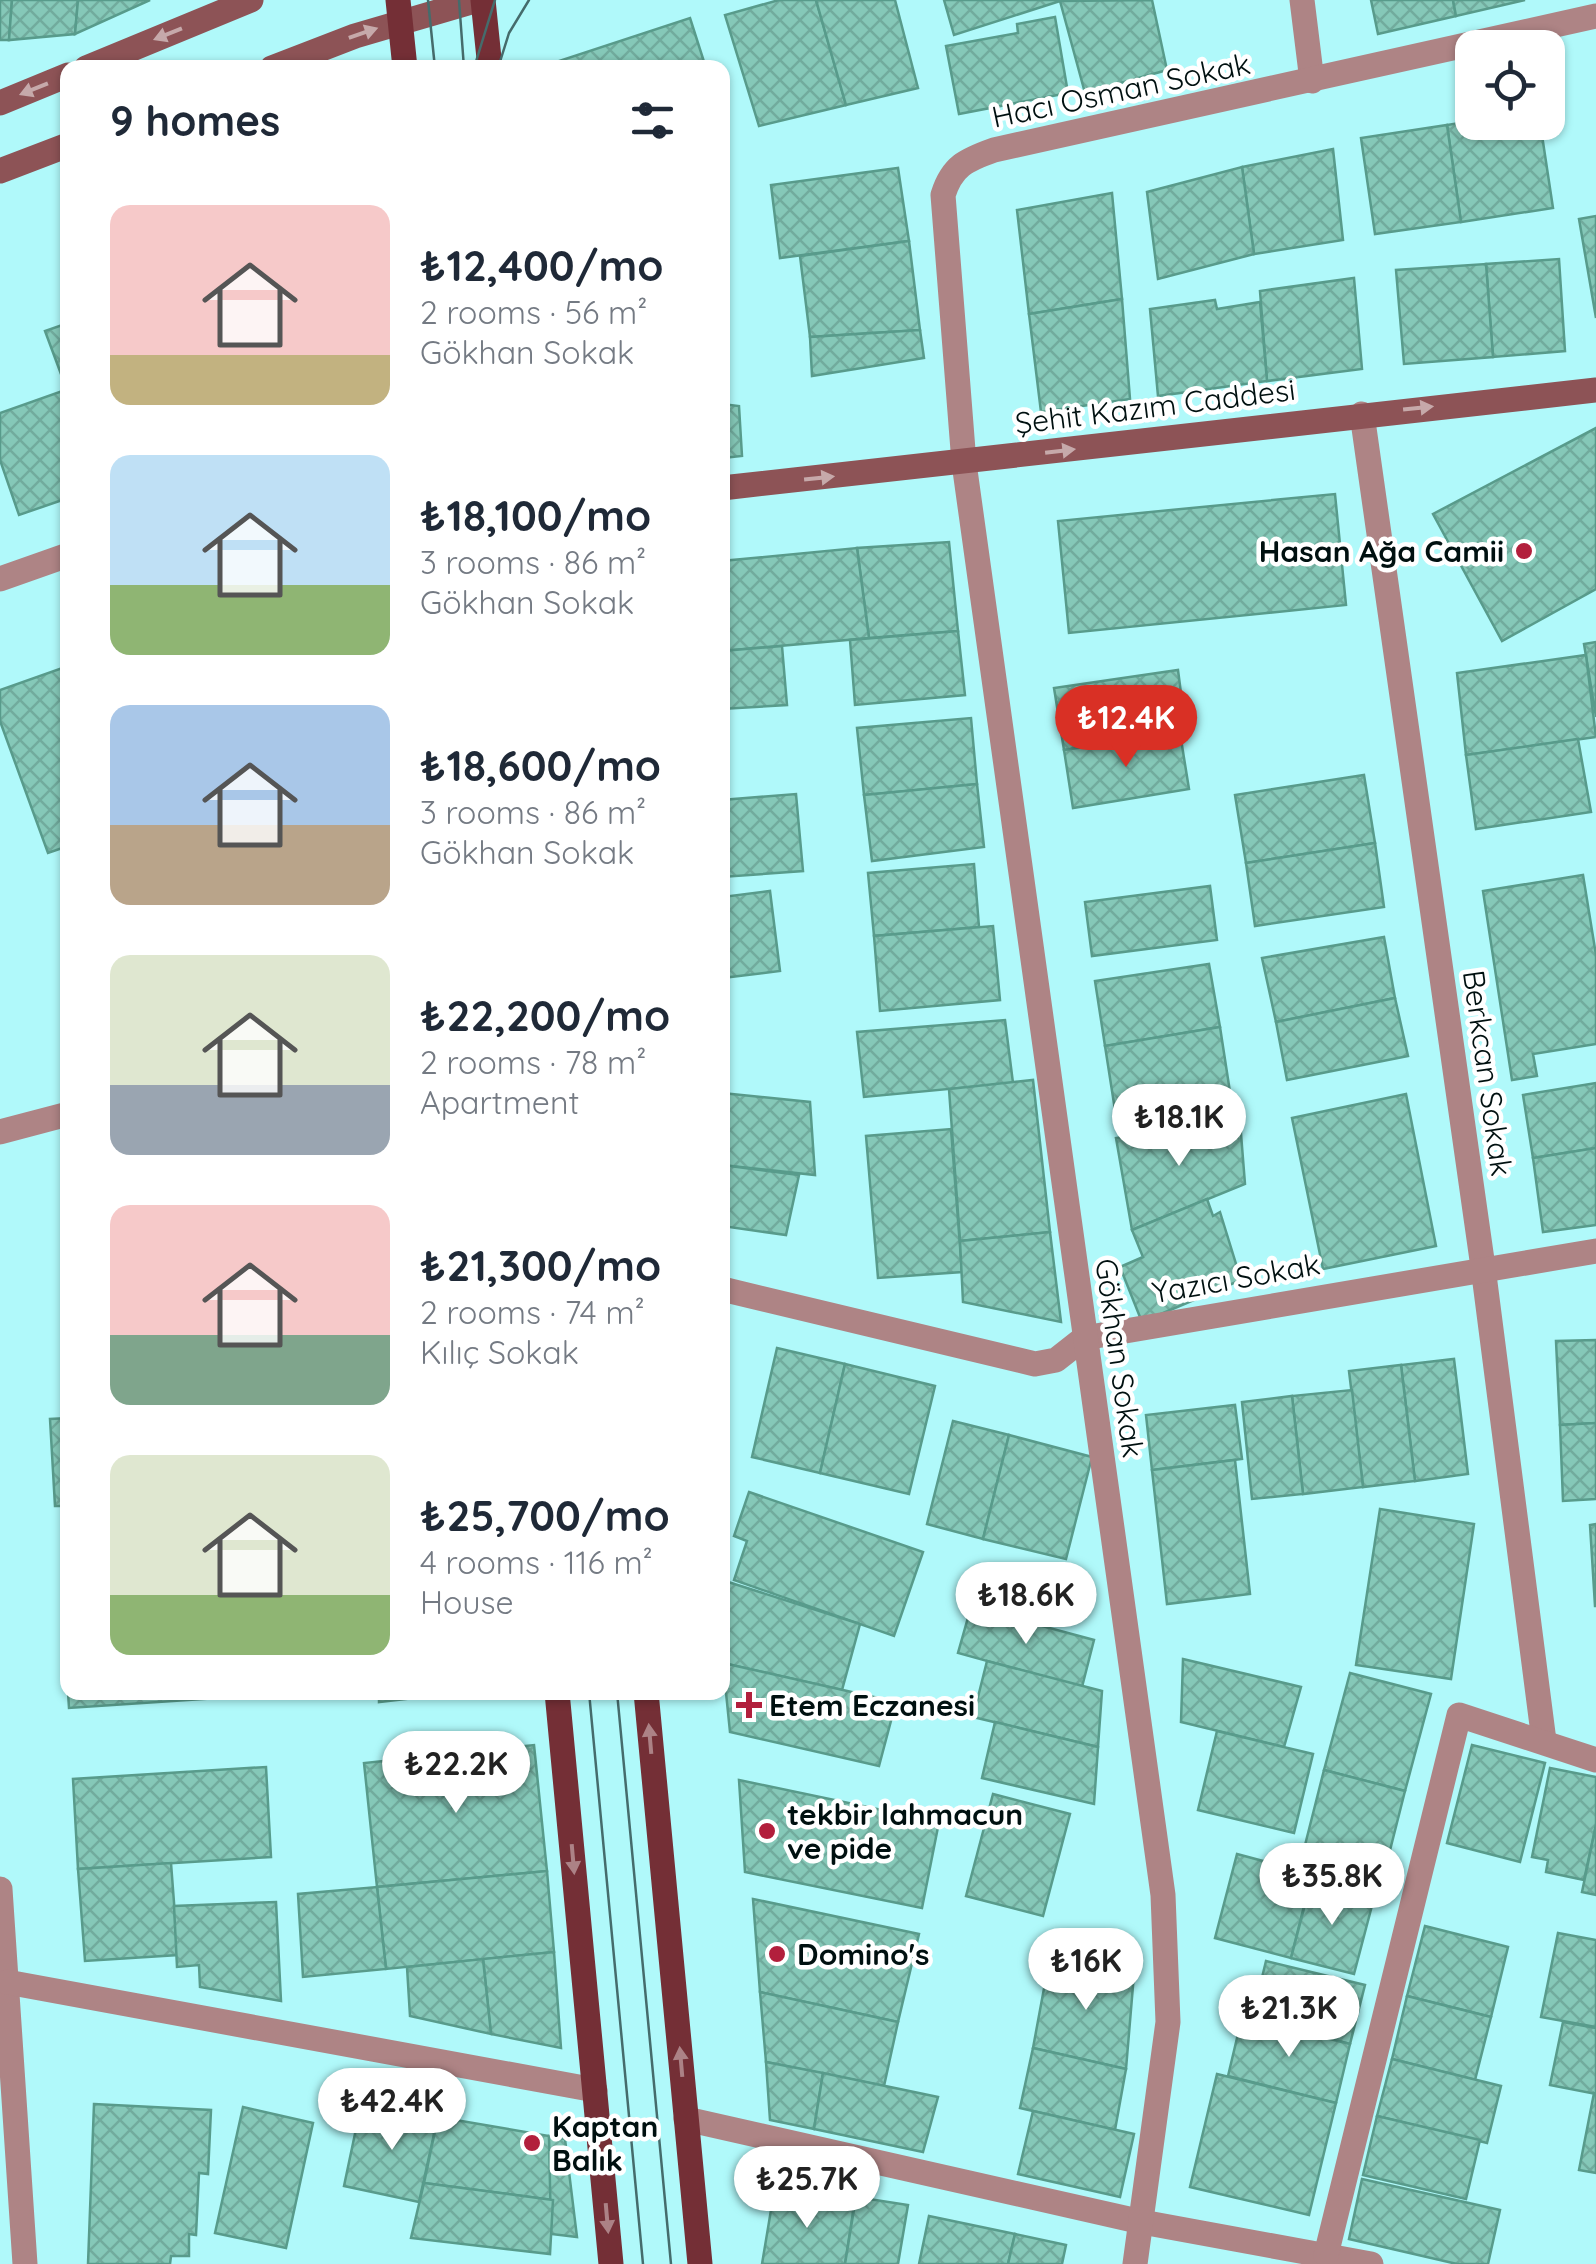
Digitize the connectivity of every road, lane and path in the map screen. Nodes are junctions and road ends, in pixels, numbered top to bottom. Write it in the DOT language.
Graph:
graph roads {
  1 [pos="251,0"];
  2 [pos="480,0"];
  3 [pos="1302,0"];
  4 [pos="399,11"];
  5 [pos="1596,16"];
  6 [pos="105,60"];
  7 [pos="290,60"];
  8 [pos="404,60"];
  9 [pos="489,60"];
  10 [pos="60,78"];
  11 [pos="1312,80"];
  12 [pos="0,102"];
  13 [pos="60,149"];
  14 [pos="0,171"];
  15 [pos="1596,390"];
  16 [pos="1362,414"];
  17 [pos="964,462"];
  18 [pos="730,487"];
  19 [pos="60,558"];
  20 [pos="0,580"];
  21 [pos="60,1116"];
  22 [pos="0,1132"];
  23 [pos="1596,1251"];
  24 [pos="1483,1267"];
  25 [pos="730,1291"];
  26 [pos="1084,1338"];
  27 [pos="558,1700"];
  28 [pos="647,1700"];
  29 [pos="1544,1741"];
  30 [pos="1596,1760"];
  31 [pos="0,1889"];
  32 [pos="6,1982"];
  33 [pos="594,2090"];
  34 [pos="686,2119"];
  35 [pos="1142,2222"];
  36 [pos="1326,2255"];
  37 [pos="25,2264"];
  38 [pos="611,2264"];
  39 [pos="700,2264"];
  40 [pos="1136,2264"];
  41 [pos="1371,2264"];
  1 -- 6 [label="street, one-way"];
  2 -- 4 [label="street"];
  2 -- 9 [label="main road"];
  3 -- 11 [label="street"];
  7 -- 4 [label="street, one-way"];
  4 -- 8 [label="main road"];
  5 -- 11 [label="street, Hacı Osman Sokak"];
  10 -- 12 [label="street, one-way"];
  11 -- 17 [label="street, Hacı Osman Sokak"];
  13 -- 14 [label="street"];
  16 -- 15 [label="street, Şehit Kazım Caddesi, one-way"];
  17 -- 16 [label="street, Şehit Kazım Caddesi, one-way"];
  16 -- 24 [label="street, Berkcan Sokak"];
  18 -- 17 [label="street, Şehit Kazım Caddesi, one-way"];
  17 -- 26 [label="street, Gökhan Sokak"];
  19 -- 20 [label="street"];
  21 -- 22 [label="street"];
  23 -- 24 [label="street, Yazıcı Sokak"];
  24 -- 26 [label="street, Yazıcı Sokak"];
  24 -- 29 [label="street, Berkcan Sokak"];
  25 -- 26 [label="street, Yazıcı Sokak"];
  26 -- 35 [label="street, Gökhan Sokak"];
  27 -- 33 [label="main road, one-way"];
  34 -- 28 [label="main road, one-way"];
  29 -- 30 [label="street"];
  29 -- 36 [label="street"];
  31 -- 32 [label="street"];
  32 -- 33 [label="street"];
  32 -- 37 [label="street"];
  33 -- 38 [label="main road, one-way"];
  34 -- 35 [label="street"];
  34 -- 39 [label="main road"];
  35 -- 36 [label="street"];
  35 -- 40 [label="street, Gökhan Sokak"];
  36 -- 41 [label="street"];
}
